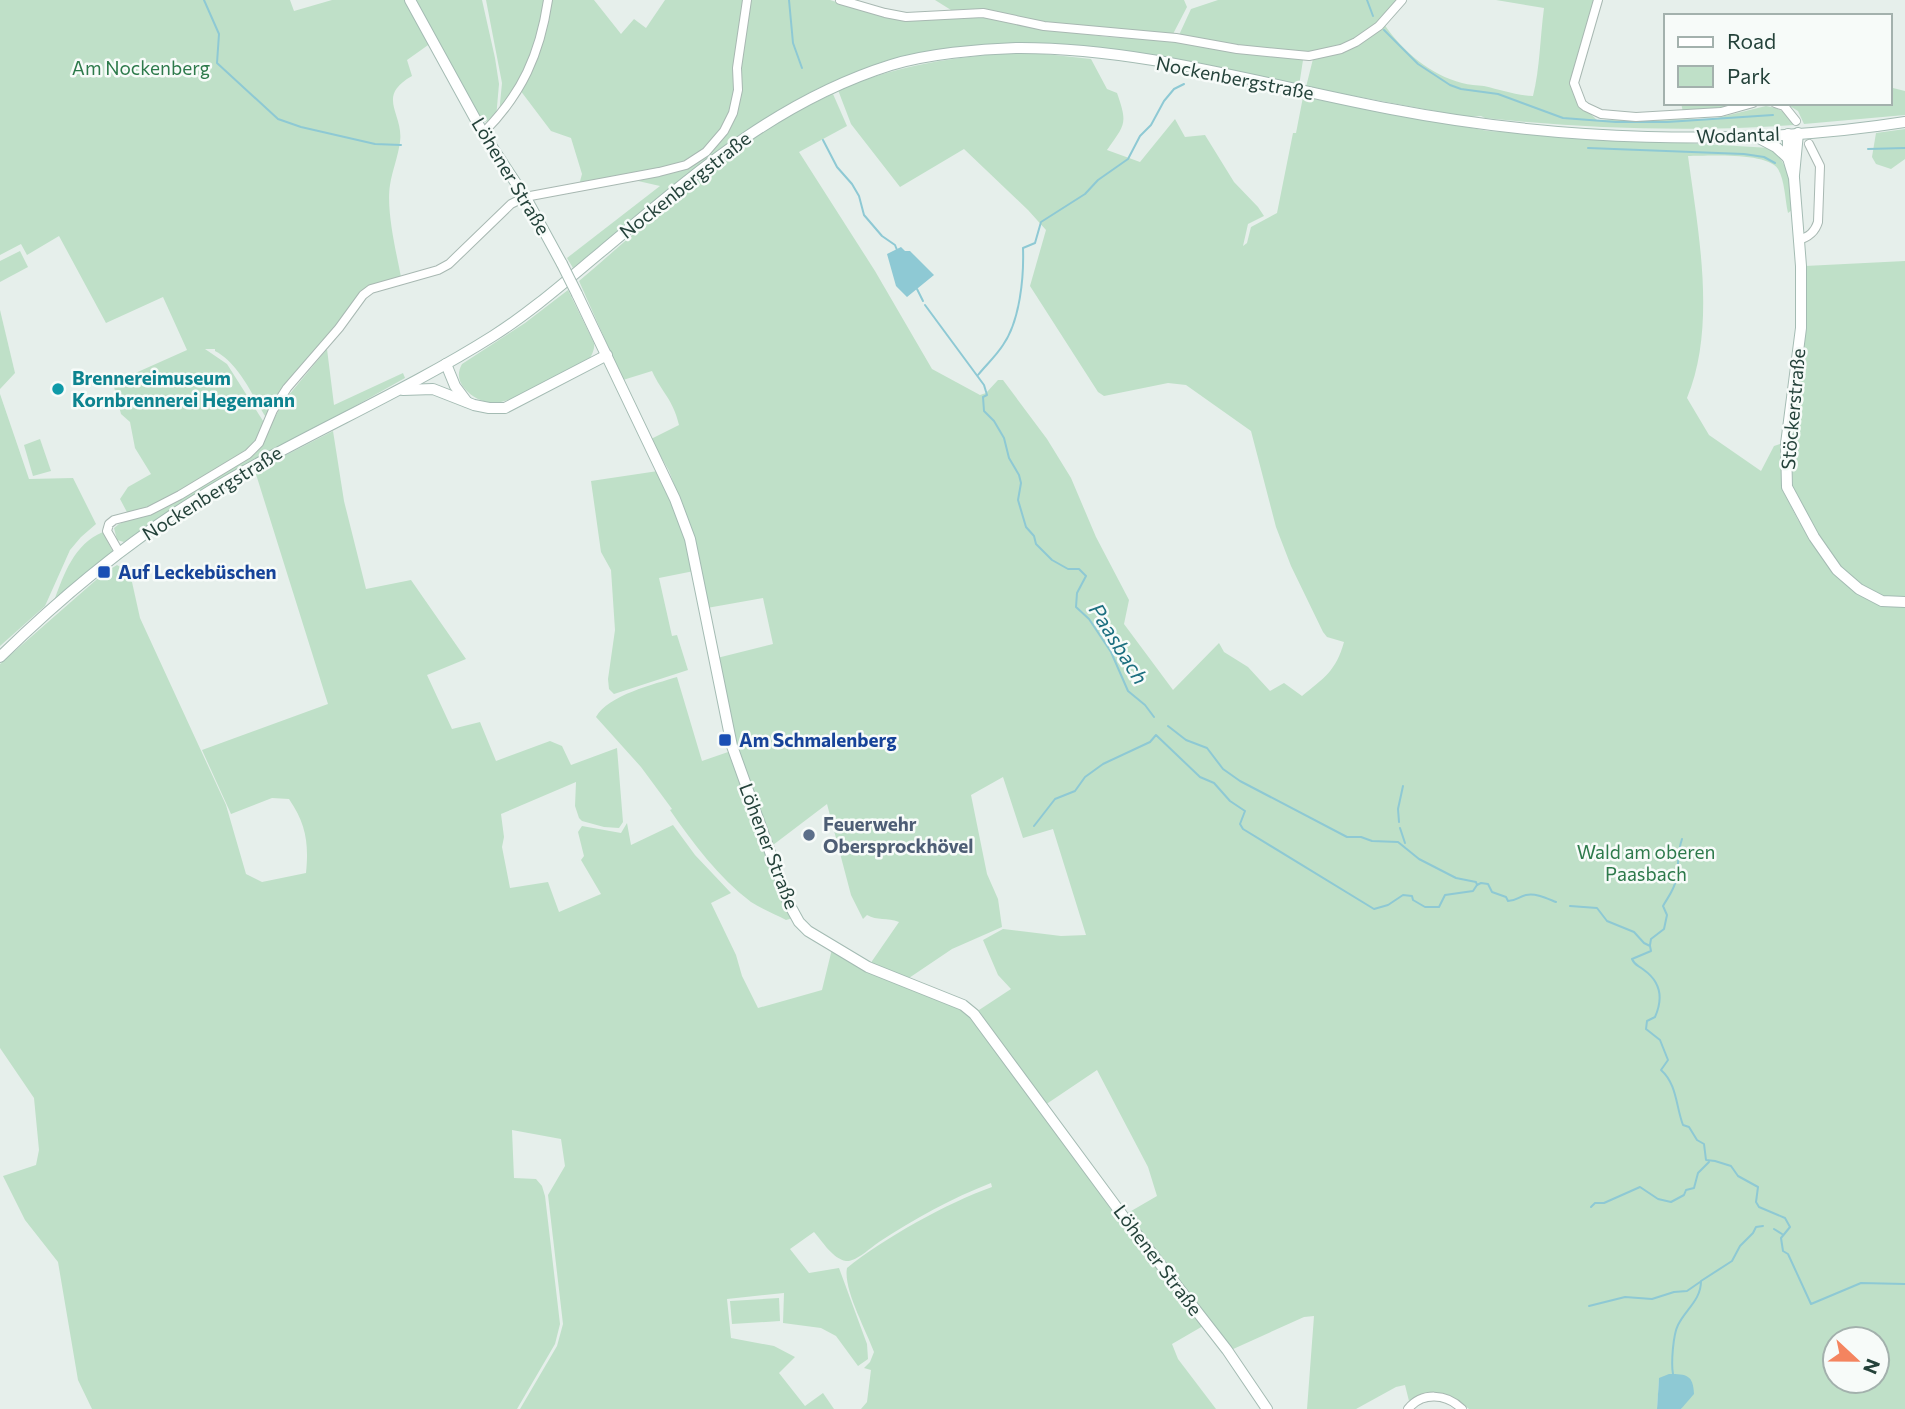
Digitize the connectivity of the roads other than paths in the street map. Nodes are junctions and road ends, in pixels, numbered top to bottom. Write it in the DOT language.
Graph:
graph roads {
  1 [pos="410,0"];
  2 [pos="548,0"];
  3 [pos="747,0"];
  4 [pos="841,0"];
  5 [pos="1402,0"];
  6 [pos="1598,0"];
  7 [pos="1746,105"];
  8 [pos="1781,105"];
  9 [pos="1796,121"];
  10 [pos="1905,122"];
  11 [pos="1571,132"];
  12 [pos="483,133"];
  13 [pos="1793,133"];
  14 [pos="1752,135"];
  15 [pos="1809,144"];
  16 [pos="1788,158"];
  17 [pos="1794,178"];
  18 [pos="525,197"];
  19 [pos="1798,240"];
  20 [pos="607,355"];
  21 [pos="441,368"];
  22 [pos="397,391"];
  23 [pos="447,393"];
  24 [pos="467,402"];
  25 [pos="119,552"];
  26 [pos="1905,602"];
  27 [pos="0,657"];
  28 [pos="1267,1409"];
  29 [pos="1408,1409"];
  30 [pos="1462,1409"];
  1 -- 12 [label="street, Löhener Straße"];
  2 -- 12 [label="street"];
  3 -- 18 [label="street, Nockenbergstraße"];
  4 -- 5 [label="street, Nockenbergstraße"];
  6 -- 7 [label="street"];
  8 -- 9 [label="street"];
  10 -- 13 [label="street, Wodantal"];
  11 -- 14 [label="street, Wodantal"];
  11 -- 21 [label="street, Nockenbergstraße"];
  12 -- 18 [label="street, Löhener Straße"];
  13 -- 14 [label="street, Wodantal"];
  13 -- 16 [label="street, Stöckerstraße"];
  13 -- 17 [label="street, Stöckerstraße"];
  14 -- 16 [label="street"];
  15 -- 19 [label="street"];
  16 -- 17 [label="street, Stöckerstraße"];
  17 -- 19 [label="street, Stöckerstraße"];
  18 -- 20 [label="street, Löhener Straße, bridge"];
  18 -- 25 [label="street, Nockenbergstraße"];
  19 -- 26 [label="street, Stöckerstraße"];
  20 -- 24 [label="street"];
  20 -- 28 [label="street, Löhener Straße"];
  21 -- 22 [label="street, Nockenbergstraße"];
  21 -- 23 [label="street"];
  21 -- 24 [label="street"];
  22 -- 23 [label="street"];
  22 -- 25 [label="street, Nockenbergstraße"];
  23 -- 24 [label="street"];
  25 -- 27 [label="street, Nockenbergstraße"];
  29 -- 30 [label="street"];
}
